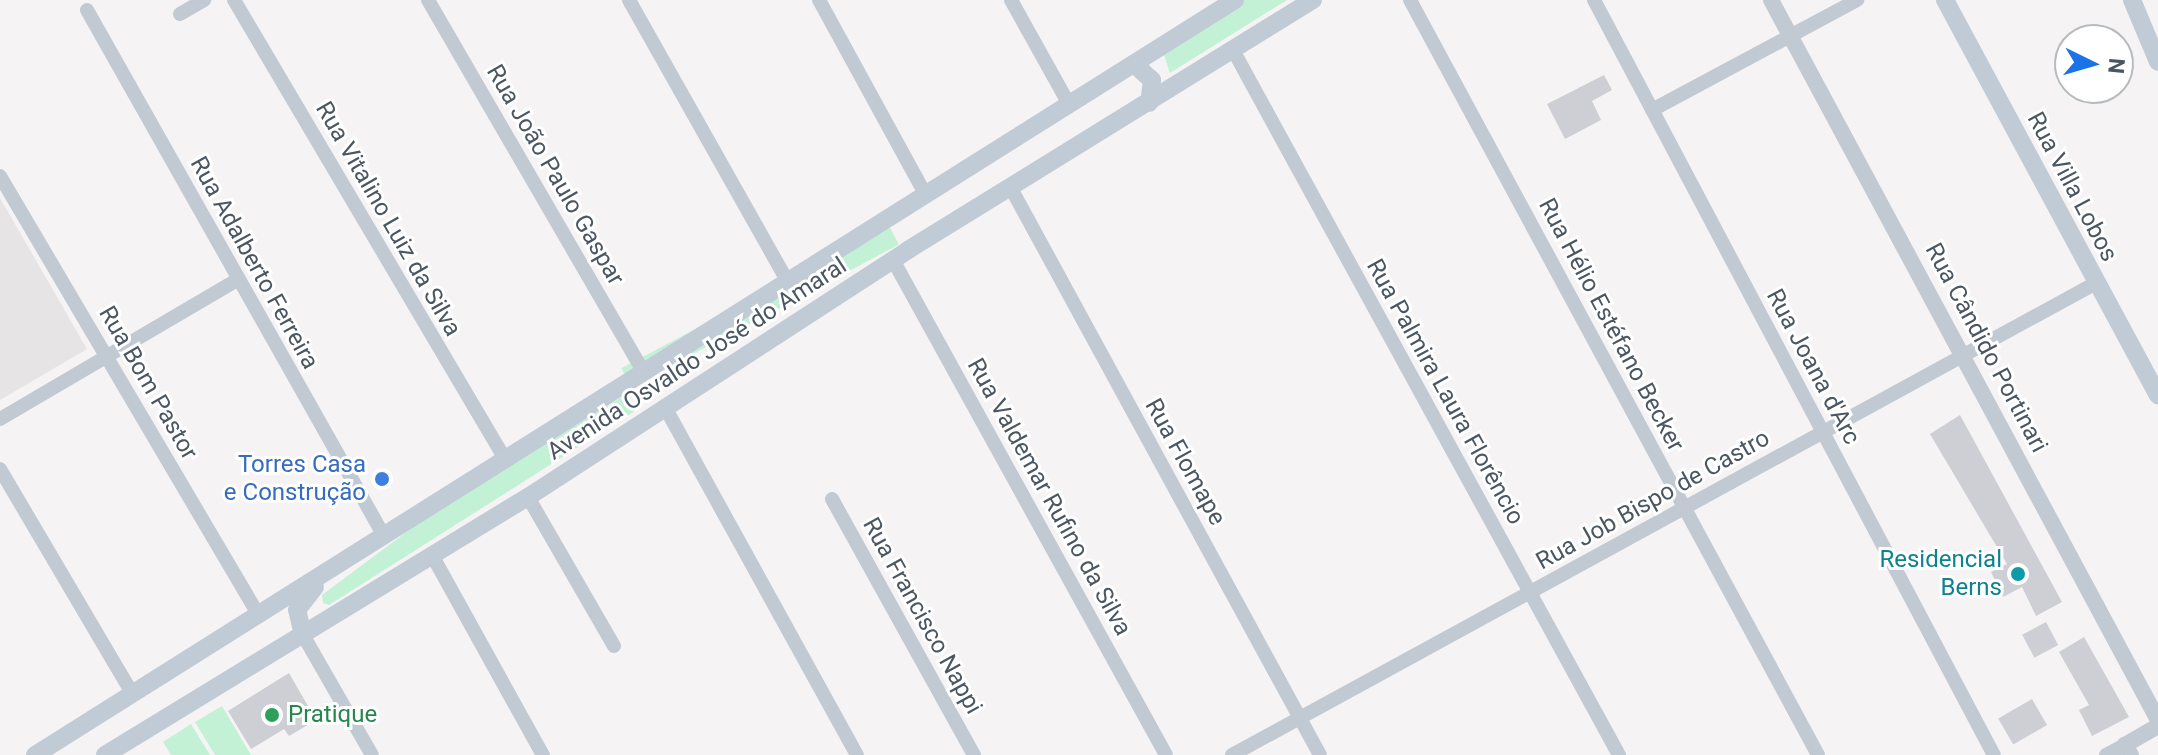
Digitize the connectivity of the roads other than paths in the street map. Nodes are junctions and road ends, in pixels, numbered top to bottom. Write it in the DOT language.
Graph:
graph roads {
  1 [pos="204,0"];
  2 [pos="234,0"];
  3 [pos="428,0"];
  4 [pos="629,0"];
  5 [pos="819,0"];
  6 [pos="1011,0"];
  7 [pos="1235,0"];
  8 [pos="1313,0"];
  9 [pos="1410,0"];
  10 [pos="1594,0"];
  11 [pos="1771,0"];
  12 [pos="1857,0"];
  13 [pos="1945,0"];
  14 [pos="2132,0"];
  15 [pos="1209,7"];
  16 [pos="87,10"];
  17 [pos="180,14"];
  18 [pos="1790,36"];
  19 [pos="1233,50"];
  20 [pos="2158,62"];
  21 [pos="1134,64"];
  22 [pos="1149,103"];
  23 [pos="1069,104"];
  24 [pos="1652,110"];
  25 [pos="0,176"];
  26 [pos="1012,190"];
  27 [pos="925,194"];
  28 [pos="893,260"];
  29 [pos="237,280"];
  30 [pos="788,282"];
  31 [pos="2096,283"];
  32 [pos="107,356"];
  33 [pos="1962,356"];
  34 [pos="644,372"];
  35 [pos="2158,395"];
  36 [pos="666,409"];
  37 [pos="0,419"];
  38 [pos="1823,432"];
  39 [pos="505,459"];
  40 [pos="0,469"];
  41 [pos="528,497"];
  42 [pos="832,499"];
  43 [pos="1685,508"];
  44 [pos="384,536"];
  45 [pos="432,555"];
  46 [pos="1530,592"];
  47 [pos="258,614"];
  48 [pos="303,635"];
  49 [pos="614,646"];
  50 [pos="131,691"];
  51 [pos="1300,718"];
  52 [pos="2158,720"];
  53 [pos="2158,726"];
  54 [pos="2128,750"];
  55 [pos="35,755"];
  56 [pos="105,755"];
  57 [pos="372,755"];
  58 [pos="543,755"];
  59 [pos="857,755"];
  60 [pos="974,755"];
  61 [pos="1166,755"];
  62 [pos="1232,755"];
  63 [pos="1320,755"];
  64 [pos="1619,755"];
  65 [pos="1818,755"];
  66 [pos="1994,755"];
  67 [pos="2106,755"];
  1 -- 17 [label="street"];
  2 -- 39 [label="street, Rua Vitalino Luiz da Silva"];
  3 -- 34 [label="street, Rua João Paulo Gaspar"];
  4 -- 30 [label="street"];
  5 -- 27 [label="street"];
  6 -- 23 [label="street"];
  7 -- 15 [label="main road, Avenida Osvaldo José do Amaral"];
  8 -- 19 [label="main road, Avenida Osvaldo José do Amaral"];
  9 -- 43 [label="street, Rua Hélio Estéfano Becker"];
  10 -- 24 [label="street, Rua Joana d'Arc"];
  11 -- 18 [label="street, Rua Cândido Portinari"];
  12 -- 18 [label="street"];
  13 -- 31 [label="main road, Rua Villa Lobos"];
  14 -- 20 [label="main road"];
  15 -- 21 [label="main road, Avenida Osvaldo José do Amaral"];
  16 -- 29 [label="street, Rua Adalberto Ferreira"];
  18 -- 24 [label="street"];
  18 -- 33 [label="street, Rua Cândido Portinari"];
  19 -- 22 [label="main road, Avenida Osvaldo José do Amaral"];
  19 -- 46 [label="street, Rua Palmira Laura Florêncio"];
  21 -- 22 [label="main road"];
  21 -- 23 [label="main road, Avenida Osvaldo José do Amaral"];
  22 -- 26 [label="main road, Avenida Osvaldo José do Amaral"];
  23 -- 27 [label="main road, Avenida Osvaldo José do Amaral"];
  24 -- 38 [label="street, Rua Joana d'Arc"];
  25 -- 32 [label="street, Rua Bom Pastor"];
  26 -- 28 [label="main road, Avenida Osvaldo José do Amaral"];
  26 -- 51 [label="street, Rua Flomape"];
  27 -- 30 [label="main road, Avenida Osvaldo José do Amaral"];
  28 -- 36 [label="main road, Avenida Osvaldo José do Amaral"];
  28 -- 61 [label="street, Rua Valdemar Rufino da Silva"];
  29 -- 32 [label="street"];
  29 -- 44 [label="street, Rua Adalberto Ferreira"];
  30 -- 34 [label="main road, Avenida Osvaldo José do Amaral"];
  31 -- 33 [label="street, Rua Job Bispo de Castro"];
  31 -- 35 [label="main road, Rua Villa Lobos"];
  32 -- 37 [label="street"];
  32 -- 47 [label="street, Rua Bom Pastor"];
  33 -- 38 [label="street, Rua Job Bispo de Castro"];
  33 -- 52 [label="street, Rua Cândido Portinari"];
  34 -- 39 [label="main road, Avenida Osvaldo José do Amaral"];
  36 -- 41 [label="main road, Avenida Osvaldo José do Amaral"];
  36 -- 59 [label="street"];
  38 -- 43 [label="street, Rua Job Bispo de Castro"];
  38 -- 66 [label="street, Rua Joana d'Arc"];
  39 -- 44 [label="main road, Avenida Osvaldo José do Amaral"];
  40 -- 50 [label="street"];
  41 -- 45 [label="main road, Avenida Osvaldo José do Amaral"];
  41 -- 49 [label="street"];
  42 -- 60 [label="street, Rua Francisco Nappi"];
  43 -- 46 [label="street, Rua Job Bispo de Castro"];
  43 -- 65 [label="street, Rua Hélio Estéfano Becker"];
  44 -- 47 [label="main road, Avenida Osvaldo José do Amaral"];
  44 -- 48 [label="main road"];
  45 -- 48 [label="main road, Avenida Osvaldo José do Amaral"];
  45 -- 58 [label="street"];
  46 -- 51 [label="street, Rua Job Bispo de Castro"];
  46 -- 64 [label="street, Rua Palmira Laura Florêncio"];
  47 -- 50 [label="main road, Avenida Osvaldo José do Amaral"];
  48 -- 56 [label="main road, Avenida Osvaldo José do Amaral"];
  48 -- 57 [label="street"];
  50 -- 55 [label="main road, Avenida Osvaldo José do Amaral"];
  51 -- 62 [label="street, Rua Job Bispo de Castro"];
  51 -- 63 [label="street, Rua Flomape"];
  53 -- 54 [label="street"];
  54 -- 67 [label="street"];
}
